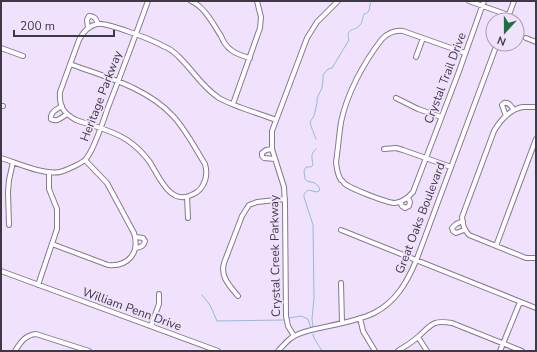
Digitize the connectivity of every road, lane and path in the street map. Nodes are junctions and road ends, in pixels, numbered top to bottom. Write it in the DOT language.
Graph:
graph roads {
  1 [pos="148,1"];
  2 [pos="191,1"];
  3 [pos="257,1"];
  4 [pos="338,1"];
  5 [pos="470,1"];
  6 [pos="484,1"];
  7 [pos="514,1"];
  8 [pos="482,6"];
  9 [pos="495,12"];
  10 [pos="510,12"];
  11 [pos="98,24"];
  12 [pos="88,28"];
  13 [pos="136,35"];
  14 [pos="423,38"];
  15 [pos="526,38"];
  16 [pos="536,42"];
  17 [pos="1,48"];
  18 [pos="495,52"];
  19 [pos="465,54"];
  20 [pos="23,56"];
  21 [pos="250,58"];
  22 [pos="416,58"];
  23 [pos="70,64"];
  24 [pos="118,82"];
  25 [pos="396,98"];
  26 [pos="233,104"];
  27 [pos="62,106"];
  28 [pos="536,107"];
  29 [pos="514,110"];
  30 [pos="67,114"];
  31 [pos="506,116"];
  32 [pos="441,117"];
  33 [pos="276,120"];
  34 [pos="100,128"];
  35 [pos="536,139"];
  36 [pos="272,149"];
  37 [pos="384,149"];
  38 [pos="1,158"];
  39 [pos="426,158"];
  40 [pos="275,159"];
  41 [pos="85,160"];
  42 [pos="13,162"];
  43 [pos="451,167"];
  44 [pos="48,172"];
  45 [pos="187,197"];
  46 [pos="408,198"];
  47 [pos="285,199"];
  48 [pos="400,202"];
  49 [pos="188,218"];
  50 [pos="463,221"];
  51 [pos="9,225"];
  52 [pos="341,230"];
  53 [pos="464,230"];
  54 [pos="136,237"];
  55 [pos="52,244"];
  56 [pos="496,246"];
  57 [pos="136,248"];
  58 [pos="536,259"];
  59 [pos="416,260"];
  60 [pos="1,271"];
  61 [pos="341,284"];
  62 [pos="38,285"];
  63 [pos="159,294"];
  64 [pos="238,296"];
  65 [pos="520,302"];
  66 [pos="536,308"];
  67 [pos="360,318"];
  68 [pos="342,323"];
  69 [pos="151,326"];
  70 [pos="294,336"];
  71 [pos="418,337"];
  72 [pos="503,343"];
  73 [pos="15,351"];
  74 [pos="89,351"];
  75 [pos="218,351"];
  76 [pos="278,351"];
  77 [pos="375,351"];
  78 [pos="398,351"];
  79 [pos="427,351"];
  80 [pos="500,351"];
  81 [pos="522,351"];
  1 -- 13 [label="street, Heritage Parkway"];
  2 -- 21 [label="street"];
  3 -- 21 [label="street"];
  4 -- 33 [label="street, Crystal Creek Parkway"];
  5 -- 8 [label="street"];
  6 -- 8 [label="street, Crystal Trail Drive"];
  7 -- 10 [label="street"];
  8 -- 9 [label="street"];
  8 -- 19 [label="street, Crystal Trail Drive"];
  11 -- 12 [label="street"];
  11 -- 12 [label="street"];
  11 -- 13 [label="street"];
  12 -- 23 [label="street"];
  13 -- 24 [label="street, Heritage Parkway"];
  13 -- 26 [label="street"];
  14 -- 19 [label="street"];
  14 -- 22 [label="street"];
  14 -- 48 [label="street"];
  15 -- 16 [label="street"];
  17 -- 20 [label="street"];
  18 -- 43 [label="street, Great Oaks Boulevard"];
  19 -- 32 [label="street, Crystal Trail Drive"];
  21 -- 26 [label="street"];
  23 -- 24 [label="street"];
  23 -- 27 [label="street"];
  24 -- 34 [label="street, Heritage Parkway"];
  24 -- 45 [label="street"];
  25 -- 32 [label="street"];
  26 -- 33 [label="street"];
  27 -- 30 [label="street"];
  27 -- 30 [label="street"];
  28 -- 29 [label="street"];
  29 -- 31 [label="street"];
  29 -- 31 [label="street"];
  30 -- 34 [label="street"];
  31 -- 50 [label="street"];
  32 -- 39 [label="street, Crystal Trail Drive"];
  33 -- 36 [label="street, Crystal Creek Parkway"];
  34 -- 41 [label="street, Heritage Parkway"];
  34 -- 45 [label="street"];
  35 -- 56 [label="street"];
  36 -- 40 [label="street, Crystal Creek Parkway"];
  36 -- 40 [label="street"];
  37 -- 39 [label="street"];
  38 -- 42 [label="street, Heritage Parkway"];
  39 -- 43 [label="street"];
  39 -- 46 [label="street, Crystal Trail Drive"];
  40 -- 47 [label="street, Crystal Creek Parkway"];
  41 -- 44 [label="street, Heritage Parkway"];
  41 -- 54 [label="street"];
  42 -- 44 [label="street, Heritage Parkway"];
  42 -- 51 [label="street"];
  43 -- 59 [label="street, Great Oaks Boulevard"];
  44 -- 55 [label="street"];
  45 -- 49 [label="street"];
  46 -- 48 [label="street"];
  46 -- 48 [label="street"];
  47 -- 64 [label="street"];
  47 -- 70 [label="street, Crystal Creek Parkway"];
  50 -- 53 [label="street"];
  50 -- 53 [label="street"];
  52 -- 59 [label="street"];
  53 -- 56 [label="street"];
  54 -- 57 [label="street"];
  54 -- 57 [label="street"];
  55 -- 57 [label="street"];
  55 -- 62 [label="street"];
  56 -- 58 [label="street"];
  59 -- 65 [label="street"];
  59 -- 67 [label="street, Great Oaks Boulevard"];
  60 -- 62 [label="street, William Penn Drive"];
  61 -- 68 [label="street"];
  62 -- 69 [label="street, William Penn Drive"];
  63 -- 69 [label="street"];
  65 -- 66 [label="street"];
  65 -- 72 [label="street"];
  67 -- 68 [label="street, Great Oaks Boulevard"];
  67 -- 77 [label="street"];
  68 -- 70 [label="street, Great Oaks Boulevard"];
  69 -- 75 [label="street, William Penn Drive"];
  70 -- 76 [label="street, Great Oaks Boulevard"];
  71 -- 72 [label="street"];
  71 -- 78 [label="street"];
  71 -- 79 [label="street"];
  72 -- 80 [label="street"];
  72 -- 81 [label="street"];
  73 -- 74 [label="street"];
}
